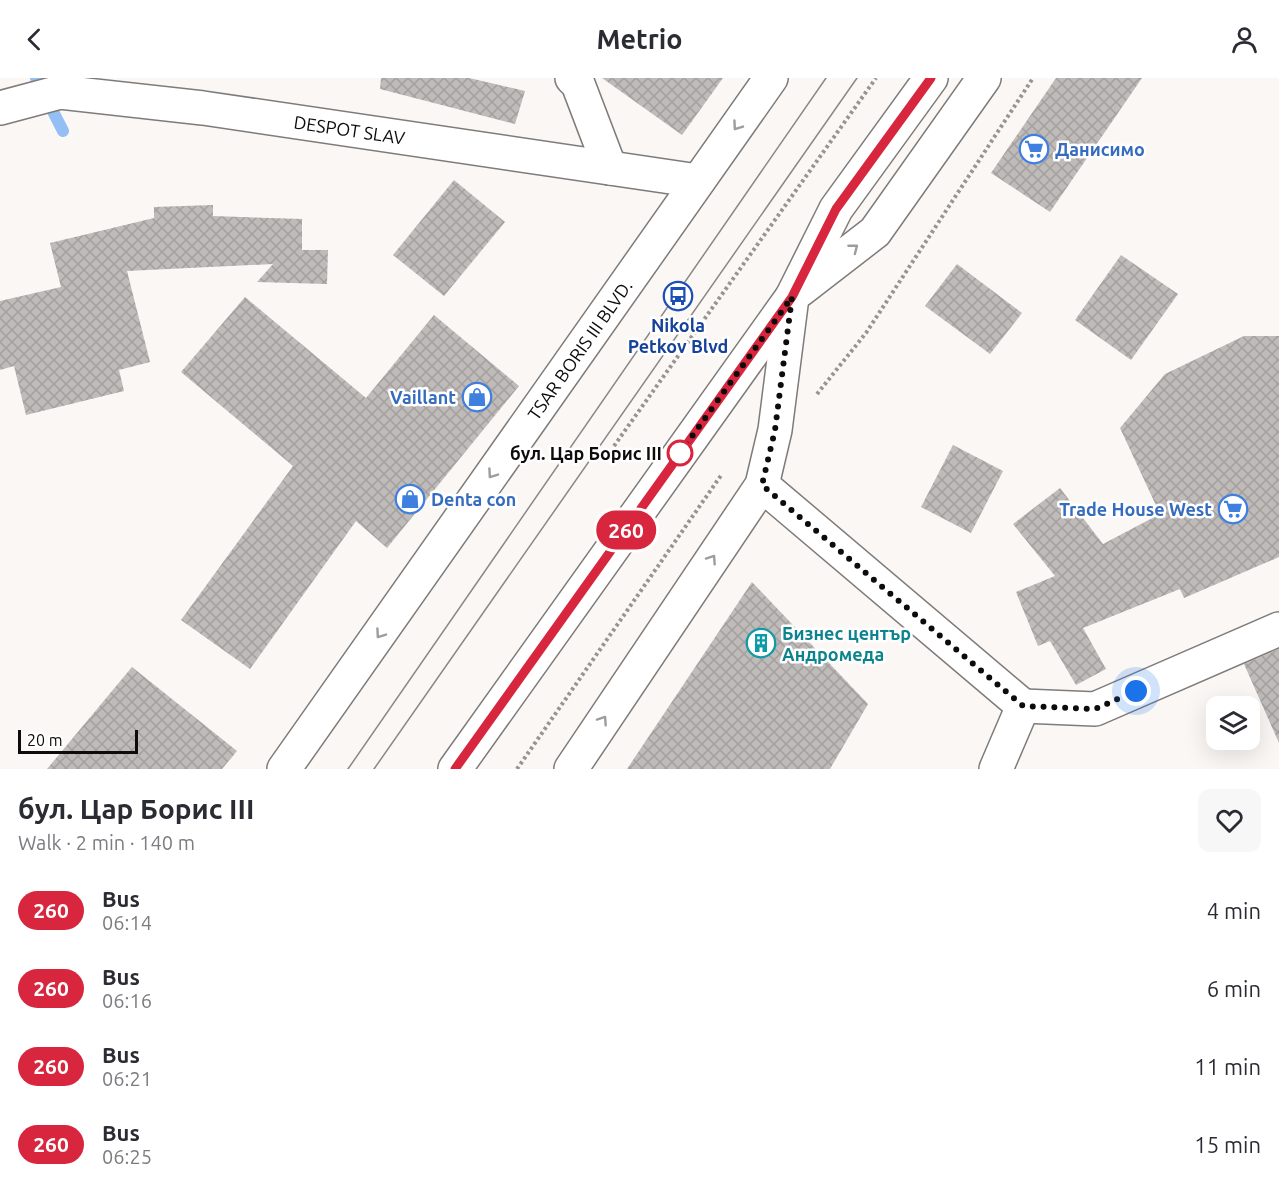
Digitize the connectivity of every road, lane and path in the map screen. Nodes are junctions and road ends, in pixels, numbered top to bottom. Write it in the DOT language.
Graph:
graph roads {
  1 [pos="572,78"];
  2 [pos="771,78"];
  3 [pos="876,78"];
  4 [pos="931,78"];
  5 [pos="984,78"];
  6 [pos="1033,78"];
  7 [pos="8,106"];
  8 [pos="610,168"];
  9 [pos="698,181"];
  10 [pos="792,297"];
  11 [pos="812,398"];
  12 [pos="614,446"];
  13 [pos="717,477"];
  14 [pos="762,485"];
  15 [pos="1279,629"];
  16 [pos="1023,706"];
  17 [pos="284,769"];
  18 [pos="455,769"];
  19 [pos="517,769"];
  20 [pos="571,769"];
  21 [pos="996,769"];
  1 -- 8 [label="street"];
  2 -- 9 [label="street, TSAR BORIS III BLVD., one-way"];
  3 -- 12 [label="path"];
  4 -- 10 [label="street"];
  10 -- 5 [label="street, one-way"];
  6 -- 11 [label="path"];
  7 -- 8 [label="street, DESPOT SLAV"];
  8 -- 9 [label="street, DESPOT SLAV"];
  9 -- 17 [label="street, TSAR BORIS III BLVD., one-way"];
  10 -- 14 [label="street"];
  10 -- 18 [label="street"];
  13 -- 19 [label="path"];
  14 -- 16 [label="street"];
  20 -- 14 [label="street, one-way"];
  15 -- 16 [label="street"];
  16 -- 21 [label="street"];
}
